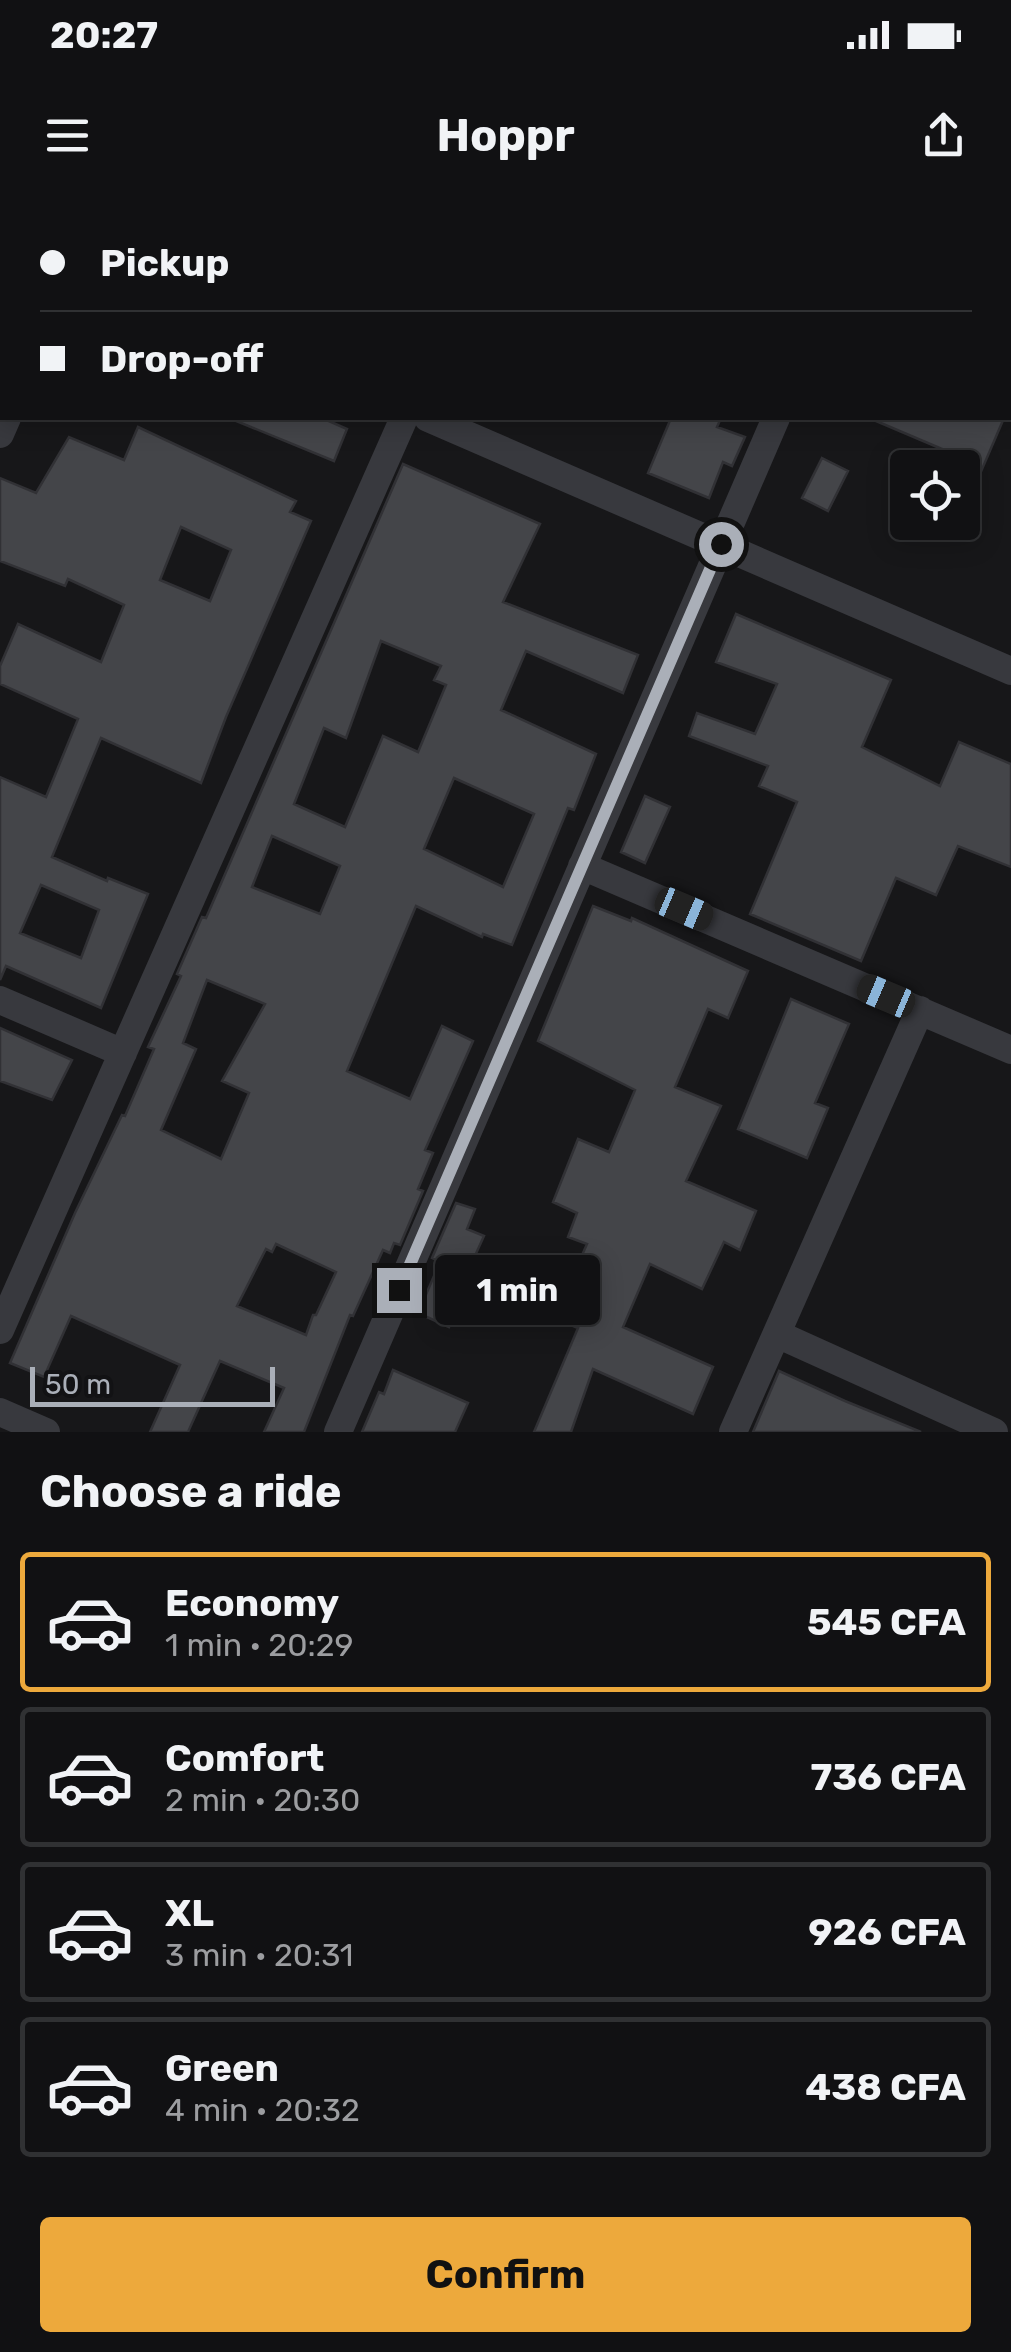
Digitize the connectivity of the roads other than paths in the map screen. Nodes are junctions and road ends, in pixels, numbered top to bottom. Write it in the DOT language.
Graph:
graph roads {
  1 [pos="403,420"];
  2 [pos="433,420"];
  3 [pos="775,420"];
  4 [pos="721,544"];
  5 [pos="1011,671"];
  6 [pos="582,866"];
  7 [pos="0,1000"];
  8 [pos="920,1010"];
  9 [pos="1011,1050"];
  10 [pos="123,1052"];
  11 [pos="0,1330"];
  12 [pos="776,1334"];
  13 [pos="0,1412"];
  14 [pos="46,1432"];
  15 [pos="338,1432"];
  16 [pos="733,1432"];
  17 [pos="994,1432"];
  1 -- 10 [label="street"];
  2 -- 4 [label="street"];
  3 -- 4 [label="street"];
  4 -- 5 [label="street"];
  4 -- 6 [label="street"];
  6 -- 8 [label="street"];
  6 -- 15 [label="street"];
  7 -- 10 [label="street"];
  8 -- 9 [label="street"];
  8 -- 12 [label="street"];
  10 -- 11 [label="street"];
  12 -- 16 [label="street"];
  12 -- 17 [label="street"];
  13 -- 14 [label="street"];
}
